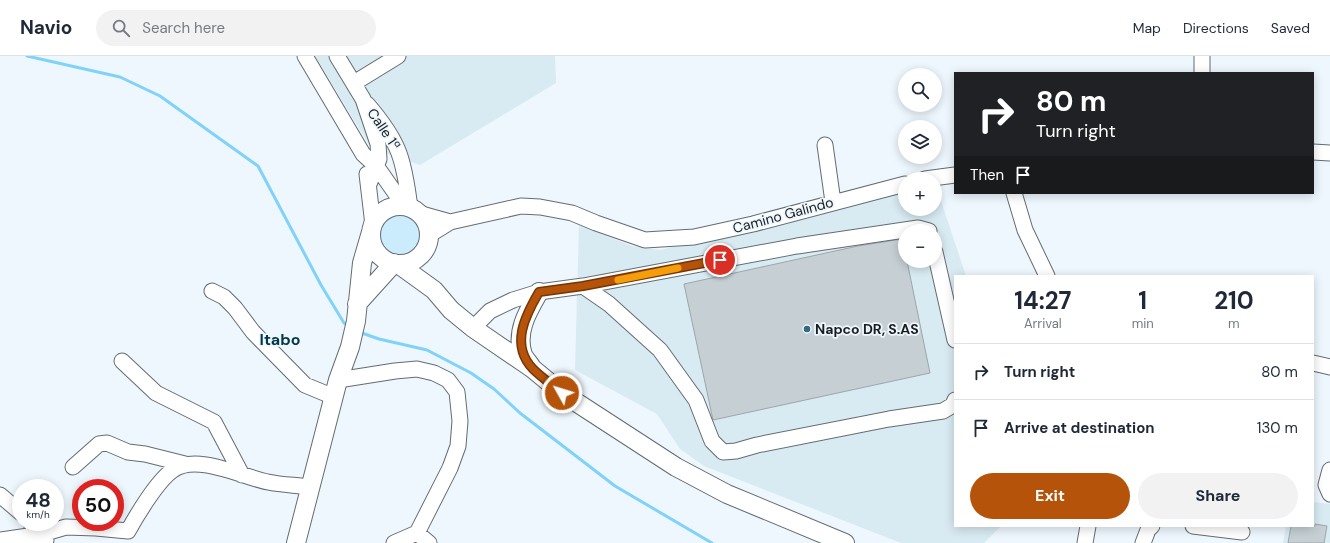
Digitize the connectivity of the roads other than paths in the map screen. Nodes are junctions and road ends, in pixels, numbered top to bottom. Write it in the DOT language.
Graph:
graph roads {
  1 [pos="305,56"];
  2 [pos="337,56"];
  3 [pos="398,56"];
  4 [pos="1202,56"];
  5 [pos="1202,72"];
  6 [pos="354,83"];
  7 [pos="363,99"];
  8 [pos="825,145"];
  9 [pos="1314,152"];
  10 [pos="1330,153"];
  11 [pos="363,154"];
  12 [pos="377,167"];
  13 [pos="954,175"];
  14 [pos="942,177"];
  15 [pos="369,184"];
  16 [pos="898,186"];
  17 [pos="1014,194"];
  18 [pos="833,202"];
  19 [pos="411,209"];
  20 [pos="450,222"];
  21 [pos="372,228"];
  22 [pos="898,231"];
  23 [pos="426,244"];
  24 [pos="396,264"];
  25 [pos="939,268"];
  26 [pos="1047,275"];
  27 [pos="583,286"];
  28 [pos="434,290"];
  29 [pos="212,291"];
  30 [pos="539,292"];
  31 [pos="357,313"];
  32 [pos="473,328"];
  33 [pos="954,336"];
  34 [pos="122,361"];
  35 [pos="1314,363"];
  36 [pos="1330,367"];
  37 [pos="533,369"];
  38 [pos="336,389"];
  39 [pos="954,402"];
  40 [pos="185,464"];
  41 [pos="73,467"];
  42 [pos="1330,470"];
  43 [pos="242,475"];
  44 [pos="310,487"];
  45 [pos="1330,494"];
  46 [pos="0,495"];
  47 [pos="12,505"];
  48 [pos="1088,527"];
  49 [pos="1151,527"];
  50 [pos="1201,527"];
  51 [pos="38,531"];
  52 [pos="1242,532"];
  53 [pos="417,533"];
  54 [pos="126,537"];
  55 [pos="45,539"];
  56 [pos="0,540"];
  57 [pos="296,543"];
  58 [pos="394,543"];
  59 [pos="429,543"];
  60 [pos="845,543"];
  61 [pos="1085,543"];
  62 [pos="1143,543"];
  1 -- 11 [label="street"];
  2 -- 6 [label="street, Calle 1ª"];
  3 -- 6 [label="street"];
  4 -- 5 [label="street"];
  6 -- 7 [label="street, Calle 1ª"];
  7 -- 12 [label="street, Calle 1ª"];
  7 -- 19 [label="street, Calle 1ª"];
  8 -- 18 [label="street"];
  9 -- 10 [label="street"];
  11 -- 12 [label="street"];
  11 -- 15 [label="street"];
  12 -- 15 [label="street, Calle 1ª"];
  12 -- 19 [label="street"];
  13 -- 14 [label="street"];
  15 -- 21 [label="street"];
  16 -- 18 [label="street, Camino Galindo"];
  17 -- 26 [label="street"];
  18 -- 20 [label="street, Camino Galindo"];
  19 -- 20 [label="street, Camino Galindo"];
  19 -- 21 [label="main road"];
  19 -- 23 [label="main road"];
  20 -- 23 [label="street, Camino Galindo"];
  21 -- 24 [label="main road"];
  21 -- 31 [label="main road"];
  22 -- 27 [label="street"];
  23 -- 24 [label="main road"];
  23 -- 28 [label="main road"];
  24 -- 28 [label="main road"];
  24 -- 31 [label="main road"];
  25 -- 33 [label="street"];
  27 -- 30 [label="street"];
  27 -- 39 [label="street"];
  28 -- 32 [label="main road"];
  29 -- 38 [label="street"];
  30 -- 32 [label="street"];
  30 -- 37 [label="main road"];
  31 -- 38 [label="main road"];
  32 -- 37 [label="main road"];
  34 -- 43 [label="street"];
  35 -- 36 [label="street"];
  37 -- 60 [label="main road"];
  38 -- 44 [label="main road"];
  38 -- 53 [label="street"];
  40 -- 41 [label="street"];
  40 -- 43 [label="street"];
  40 -- 54 [label="street"];
  42 -- 45 [label="street"];
  43 -- 44 [label="street"];
  44 -- 57 [label="main road"];
  46 -- 47 [label="street"];
  48 -- 61 [label="street"];
  49 -- 62 [label="street"];
  50 -- 52 [label="street"];
  51 -- 55 [label="street"];
  53 -- 58 [label="street"];
  53 -- 59 [label="street"];
  54 -- 55 [label="street"];
  55 -- 56 [label="street"];
}
